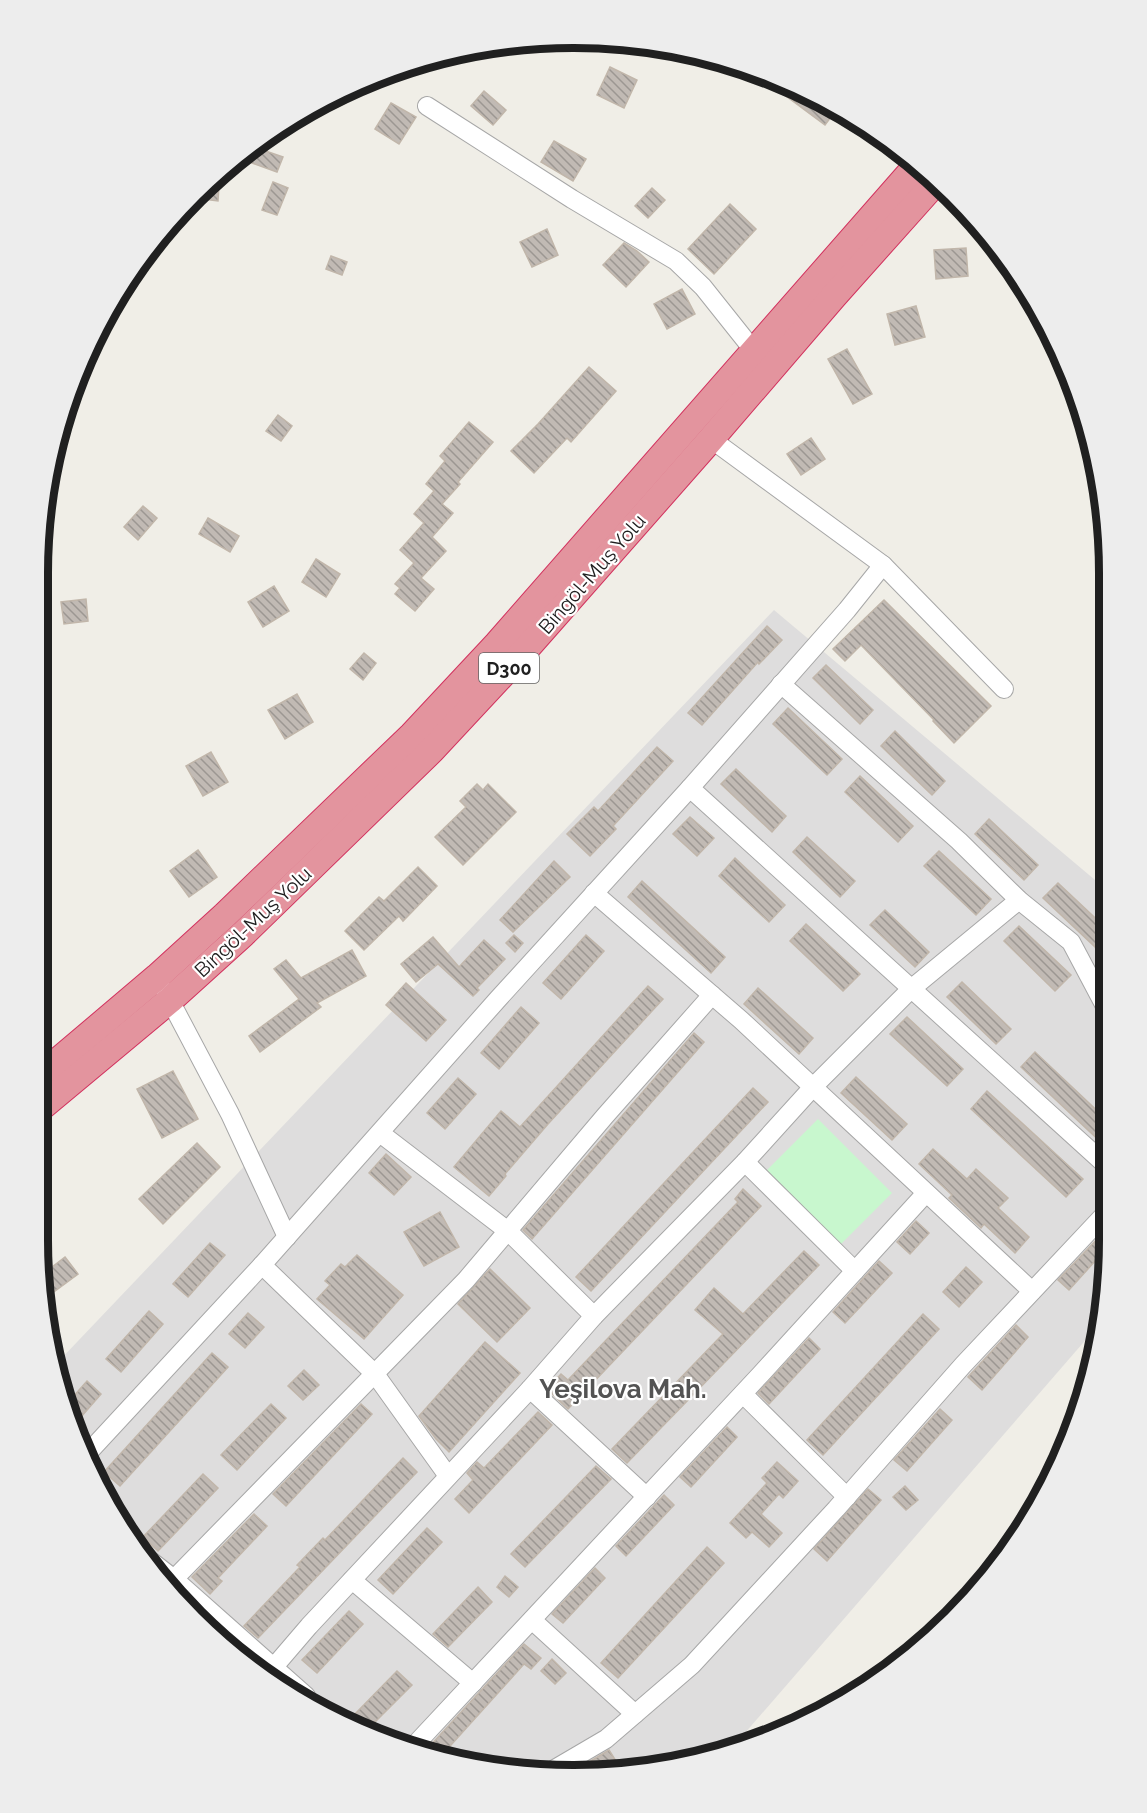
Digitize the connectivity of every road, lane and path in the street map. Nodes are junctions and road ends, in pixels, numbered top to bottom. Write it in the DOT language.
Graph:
graph roads {
  1 [pos="427,106"];
  2 [pos="911,171"];
  3 [pos="930,188"];
  4 [pos="754,351"];
  5 [pos="711,439"];
  6 [pos="884,565"];
  7 [pos="781,684"];
  8 [pos="1004,689"];
  9 [pos="690,788"];
  10 [pos="594,893"];
  11 [pos="1019,900"];
  12 [pos="157,977"];
  13 [pos="911,989"];
  14 [pos="712,995"];
  15 [pos="1099,995"];
  16 [pos="170,1000"];
  17 [pos="48,1069"];
  18 [pos="813,1087"];
  19 [pos="48,1102"];
  20 [pos="380,1133"];
  21 [pos="1099,1159"];
  22 [pos="745,1162"];
  23 [pos="926,1193"];
  24 [pos="1099,1220"];
  25 [pos="508,1231"];
  26 [pos="287,1237"];
  27 [pos="262,1265"];
  28 [pos="855,1271"];
  29 [pos="1032,1292"];
  30 [pos="594,1316"];
  31 [pos="375,1374"];
  32 [pos="530,1389"];
  33 [pos="743,1394"];
  34 [pos="92,1449"];
  35 [pos="448,1476"];
  36 [pos="647,1497"];
  37 [pos="847,1497"];
  38 [pos="170,1576"];
  39 [pos="174,1579"];
  40 [pos="352,1581"];
  41 [pos="532,1620"];
  42 [pos="259,1659"];
  43 [pos="273,1669"];
  44 [pos="473,1683"];
  45 [pos="635,1714"];
  46 [pos="418,1741"];
  47 [pos="562,1765"];
  1 -- 4 [label="street"];
  2 -- 4 [label="highway, Bingöl-Muş Yolu / D300"];
  3 -- 5 [label="highway, Bingöl-Muş Yolu / D300"];
  4 -- 12 [label="highway, Bingöl-Muş Yolu / D300"];
  5 -- 6 [label="street"];
  5 -- 16 [label="highway, Bingöl-Muş Yolu / D300"];
  6 -- 7 [label="street"];
  6 -- 8 [label="street"];
  7 -- 9 [label="street"];
  7 -- 11 [label="street"];
  9 -- 10 [label="street"];
  9 -- 13 [label="street"];
  10 -- 14 [label="street"];
  10 -- 20 [label="street"];
  11 -- 13 [label="street"];
  11 -- 15 [label="street"];
  12 -- 16 [label="street"];
  12 -- 17 [label="highway, Bingöl-Muş Yolu / D300"];
  13 -- 18 [label="street"];
  13 -- 21 [label="street"];
  14 -- 18 [label="street"];
  14 -- 25 [label="street"];
  16 -- 19 [label="highway, Bingöl-Muş Yolu / D300"];
  16 -- 26 [label="street"];
  18 -- 22 [label="street"];
  18 -- 23 [label="street"];
  20 -- 25 [label="street"];
  20 -- 26 [label="street"];
  22 -- 28 [label="street"];
  22 -- 30 [label="street"];
  23 -- 28 [label="street"];
  23 -- 29 [label="street"];
  24 -- 29 [label="street"];
  25 -- 30 [label="street"];
  25 -- 31 [label="street"];
  26 -- 27 [label="street"];
  27 -- 31 [label="street"];
  27 -- 34 [label="street"];
  28 -- 33 [label="street"];
  29 -- 37 [label="street"];
  30 -- 32 [label="street"];
  31 -- 35 [label="street"];
  31 -- 39 [label="street"];
  32 -- 35 [label="street"];
  32 -- 36 [label="street"];
  33 -- 36 [label="street"];
  33 -- 37 [label="street"];
  35 -- 40 [label="street"];
  36 -- 41 [label="street"];
  37 -- 45 [label="street"];
  38 -- 39 [label="street"];
  39 -- 42 [label="street"];
  40 -- 43 [label="street"];
  40 -- 44 [label="street"];
  41 -- 44 [label="street"];
  41 -- 45 [label="street"];
  44 -- 46 [label="street"];
  45 -- 47 [label="street"];
}
